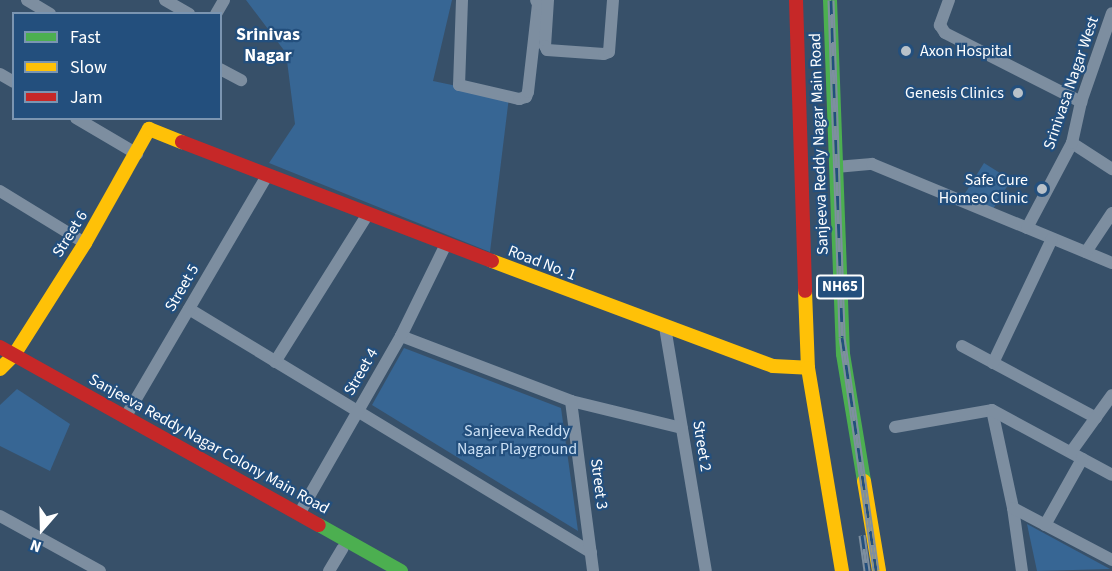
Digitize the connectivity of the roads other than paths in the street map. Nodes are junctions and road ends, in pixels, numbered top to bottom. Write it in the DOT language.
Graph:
graph roads {
  1 [pos="27,0"];
  2 [pos="165,0"];
  3 [pos="462,0"];
  4 [pos="536,0"];
  5 [pos="548,0"];
  6 [pos="613,0"];
  7 [pos="796,0"];
  8 [pos="830,0"];
  9 [pos="950,0"];
  10 [pos="47,12"];
  11 [pos="186,12"];
  12 [pos="1112,13"];
  13 [pos="1109,30"];
  14 [pos="222,70"];
  15 [pos="241,80"];
  16 [pos="1081,102"];
  17 [pos="79,120"];
  18 [pos="152,124"];
  19 [pos="1072,143"];
  20 [pos="137,154"];
  21 [pos="836,167"];
  22 [pos="1112,169"];
  23 [pos="267,176"];
  24 [pos="0,191"];
  25 [pos="1112,213"];
  26 [pos="368,214"];
  27 [pos="1027,228"];
  28 [pos="1052,239"];
  29 [pos="85,243"];
  30 [pos="446,244"];
  31 [pos="1086,252"];
  32 [pos="1112,262"];
  33 [pos="189,309"];
  34 [pos="665,327"];
  35 [pos="401,336"];
  36 [pos="962,346"];
  37 [pos="0,347"];
  38 [pos="5,361"];
  39 [pos="275,362"];
  40 [pos="993,363"];
  41 [pos="808,368"];
  42 [pos="1112,396"];
  43 [pos="571,401"];
  44 [pos="992,410"];
  45 [pos="358,411"];
  46 [pos="126,416"];
  47 [pos="1096,418"];
  48 [pos="895,427"];
  49 [pos="682,428"];
  50 [pos="1076,456"];
  51 [pos="1112,475"];
  52 [pos="1013,508"];
  53 [pos="299,514"];
  54 [pos="1,518"];
  55 [pos="1045,525"];
  56 [pos="342,549"];
  57 [pos="591,552"];
  58 [pos="1112,560"];
  59 [pos="100,571"];
  60 [pos="329,571"];
  61 [pos="381,571"];
  62 [pos="401,571"];
  63 [pos="593,571"];
  64 [pos="705,571"];
  65 [pos="842,571"];
  66 [pos="879,571"];
  67 [pos="1022,571"];
  1 -- 10 [label="street"];
  2 -- 11 [label="street"];
  3 -- 4 [label="street"];
  5 -- 6 [label="street"];
  7 -- 41 [label="main road, Sanjeeva Reddy Nagar Main Road / NH65"];
  8 -- 21 [label="main road, Sanjeeva Reddy Nagar Main Road / NH65"];
  9 -- 16 [label="street"];
  12 -- 13 [label="street, Srinivasa Nagar West"];
  13 -- 16 [label="street, Srinivasa Nagar West"];
  14 -- 15 [label="street"];
  16 -- 19 [label="street, Srinivasa Nagar West"];
  17 -- 20 [label="street"];
  18 -- 20 [label="main road, Street 6"];
  18 -- 23 [label="main road, Road No. 1"];
  19 -- 22 [label="street"];
  19 -- 27 [label="street, Srinivasa Nagar West"];
  20 -- 29 [label="main road, Street 6"];
  21 -- 27 [label="street"];
  21 -- 66 [label="main road, Sanjeeva Reddy Nagar Main Road / NH65"];
  23 -- 26 [label="main road, Road No. 1"];
  23 -- 33 [label="street, Street 5"];
  24 -- 29 [label="street"];
  25 -- 31 [label="street"];
  26 -- 30 [label="main road, Road No. 1"];
  26 -- 39 [label="street"];
  27 -- 28 [label="street"];
  28 -- 31 [label="street"];
  28 -- 40 [label="street"];
  29 -- 38 [label="main road, Street 6"];
  30 -- 34 [label="main road, Road No. 1"];
  30 -- 35 [label="street, Street 4"];
  31 -- 32 [label="street"];
  33 -- 39 [label="street"];
  33 -- 46 [label="street, Street 5"];
  34 -- 41 [label="main road, Road No. 1"];
  34 -- 49 [label="street, Street 2"];
  35 -- 43 [label="street"];
  35 -- 45 [label="street, Street 4"];
  36 -- 40 [label="street"];
  37 -- 38 [label="main road, Sanjeeva Reddy Nagar Colony Main Road"];
  38 -- 46 [label="main road, Sanjeeva Reddy Nagar Colony Main Road"];
  38 -- 56 [label="main road, Sanjeeva Reddy Nagar Colony Main Road"];
  39 -- 45 [label="street"];
  40 -- 47 [label="street"];
  41 -- 65 [label="main road, Sanjeeva Reddy Nagar Main Road / NH65"];
  42 -- 47 [label="street"];
  43 -- 49 [label="street"];
  43 -- 57 [label="street, Street 3"];
  44 -- 48 [label="street"];
  44 -- 50 [label="street"];
  44 -- 52 [label="street"];
  45 -- 53 [label="street, Street 4"];
  45 -- 57 [label="street"];
  46 -- 53 [label="main road, Sanjeeva Reddy Nagar Colony Main Road"];
  47 -- 50 [label="street"];
  49 -- 64 [label="street, Street 2"];
  50 -- 51 [label="street"];
  50 -- 55 [label="street"];
  52 -- 55 [label="street"];
  52 -- 67 [label="street"];
  53 -- 62 [label="main road, Sanjeeva Reddy Nagar Colony Main Road"];
  54 -- 59 [label="street"];
  55 -- 58 [label="street"];
  56 -- 60 [label="street"];
  56 -- 61 [label="main road, Sanjeeva Reddy Nagar Colony Main Road"];
  57 -- 63 [label="street, Street 3"];
}
